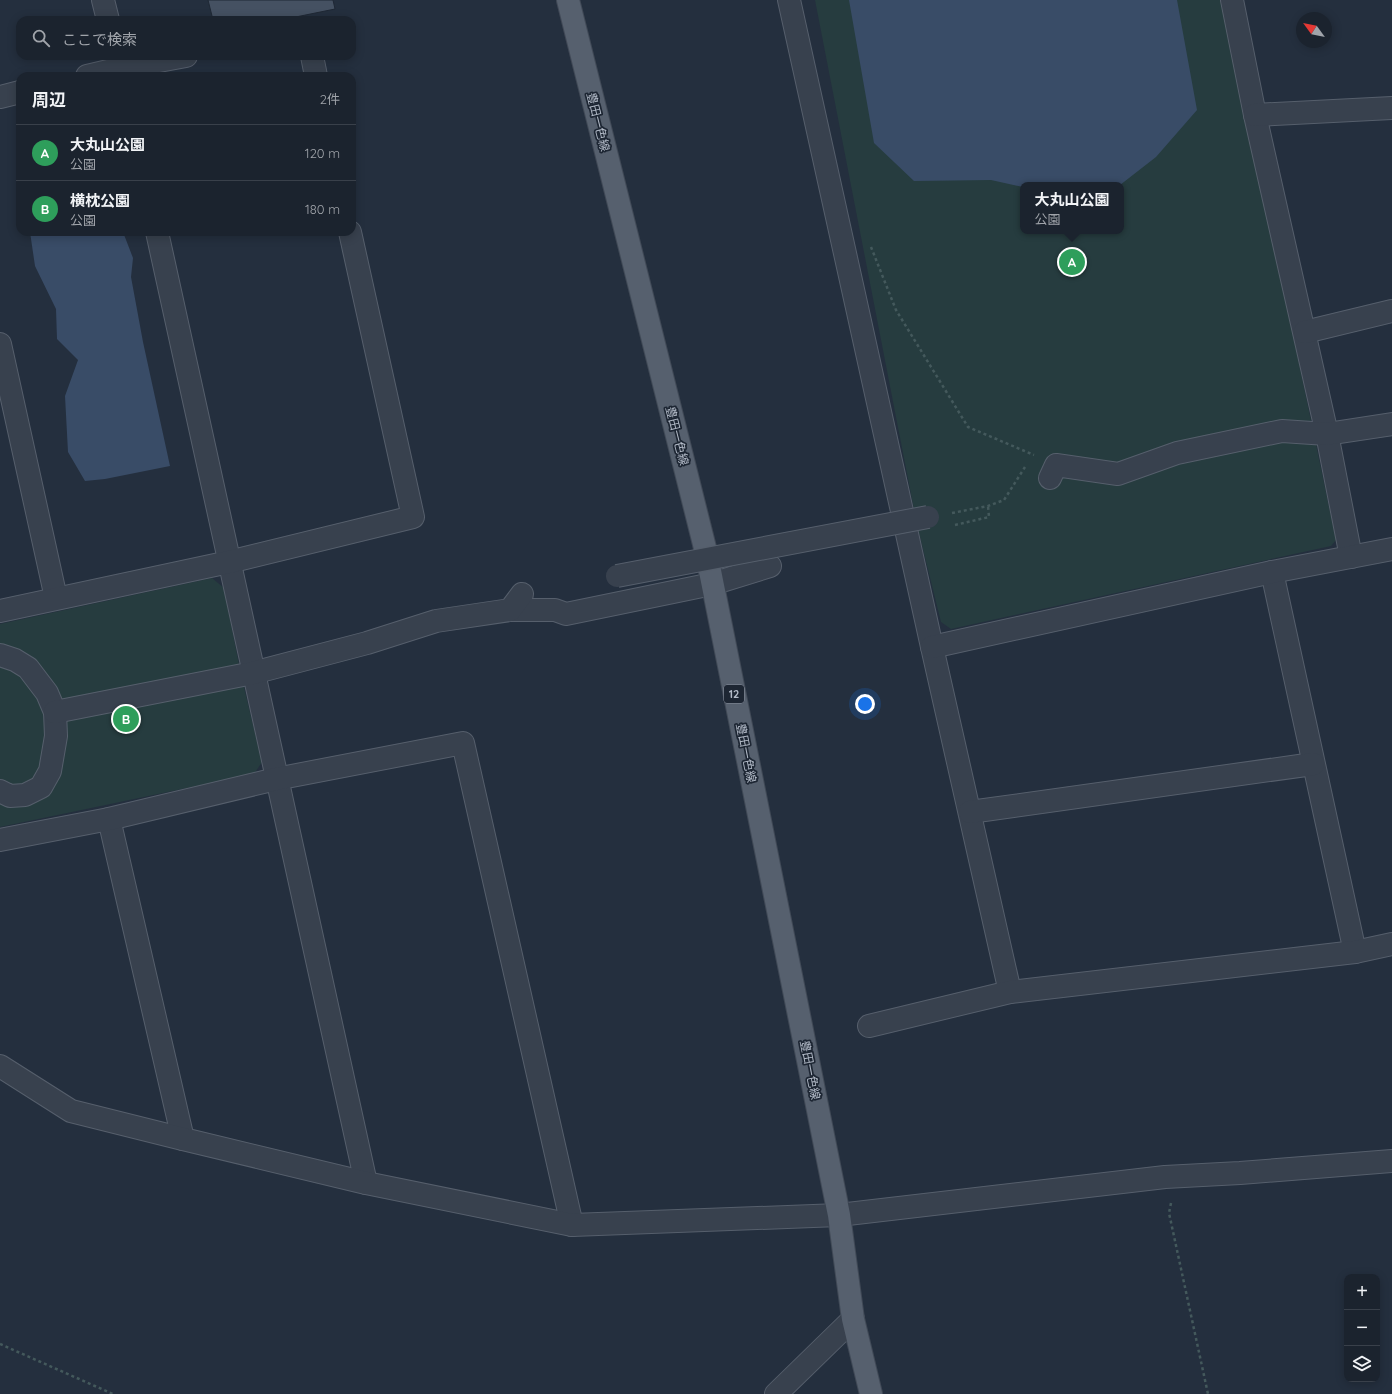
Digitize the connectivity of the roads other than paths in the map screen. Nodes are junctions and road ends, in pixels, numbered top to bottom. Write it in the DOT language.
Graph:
graph roads {
  1 [pos="103,0"];
  2 [pos="568,0"];
  3 [pos="789,0"];
  4 [pos="1232,0"];
  5 [pos="107,16"];
  6 [pos="162,60"];
  7 [pos="313,60"];
  8 [pos="120,67"];
  9 [pos="102,72"];
  10 [pos="315,72"];
  11 [pos="16,93"];
  12 [pos="0,97"];
  13 [pos="1392,108"];
  14 [pos="1255,114"];
  15 [pos="158,236"];
  16 [pos="351,236"];
  17 [pos="1392,311"];
  18 [pos="1305,332"];
  19 [pos="0,344"];
  20 [pos="1392,424"];
  21 [pos="1327,434"];
  22 [pos="1053,472"];
  23 [pos="928,517"];
  24 [pos="1392,549"];
  25 [pos="1351,557"];
  26 [pos="229,562"];
  27 [pos="770,566"];
  28 [pos="1272,572"];
  29 [pos="616,576"];
  30 [pos="712,584"];
  31 [pos="56,598"];
  32 [pos="0,611"];
  33 [pos="932,647"];
  34 [pos="0,656"];
  35 [pos="253,673"];
  36 [pos="55,712"];
  37 [pos="1313,764"];
  38 [pos="276,779"];
  39 [pos="0,791"];
  40 [pos="970,812"];
  41 [pos="109,819"];
  42 [pos="0,840"];
  43 [pos="1392,944"];
  44 [pos="1355,952"];
  45 [pos="1010,992"];
  46 [pos="869,1026"];
  47 [pos="0,1066"];
  48 [pos="183,1139"];
  49 [pos="1392,1161"];
  50 [pos="366,1183"];
  51 [pos="839,1215"];
  52 [pos="572,1225"];
  53 [pos="853,1319"];
  54 [pos="776,1394"];
  55 [pos="871,1394"];
  1 -- 5 [label="street"];
  2 -- 30 [label="main road, 豊田一色線 / 12"];
  3 -- 33 [label="street"];
  4 -- 14 [label="street"];
  6 -- 8 [label="street"];
  7 -- 10 [label="street"];
  8 -- 9 [label="street"];
  11 -- 12 [label="street"];
  13 -- 14 [label="street"];
  14 -- 18 [label="street"];
  15 -- 26 [label="street"];
  16 -- 26 [label="street"];
  17 -- 18 [label="street"];
  18 -- 21 [label="street"];
  19 -- 31 [label="street"];
  20 -- 21 [label="street"];
  21 -- 22 [label="street"];
  21 -- 25 [label="street"];
  23 -- 29 [label="street, bridge"];
  24 -- 25 [label="street"];
  25 -- 28 [label="street"];
  26 -- 31 [label="street"];
  26 -- 35 [label="street"];
  27 -- 30 [label="street"];
  28 -- 33 [label="street"];
  28 -- 37 [label="street"];
  30 -- 35 [label="street"];
  30 -- 51 [label="main road, 豊田一色線 / 12"];
  31 -- 32 [label="street"];
  33 -- 40 [label="street"];
  34 -- 36 [label="street"];
  35 -- 36 [label="street"];
  35 -- 38 [label="street"];
  36 -- 39 [label="street"];
  37 -- 40 [label="street"];
  37 -- 44 [label="street"];
  38 -- 41 [label="street"];
  38 -- 50 [label="street"];
  38 -- 52 [label="street"];
  40 -- 45 [label="street"];
  41 -- 42 [label="street"];
  41 -- 48 [label="street"];
  43 -- 44 [label="street"];
  44 -- 45 [label="street"];
  45 -- 46 [label="street"];
  47 -- 48 [label="street"];
  48 -- 50 [label="street"];
  49 -- 51 [label="street"];
  50 -- 52 [label="street"];
  51 -- 52 [label="street"];
  51 -- 53 [label="main road, 豊田一色線 / 12"];
  53 -- 54 [label="street"];
  53 -- 55 [label="main road, 豊田一色線 / 12"];
}
